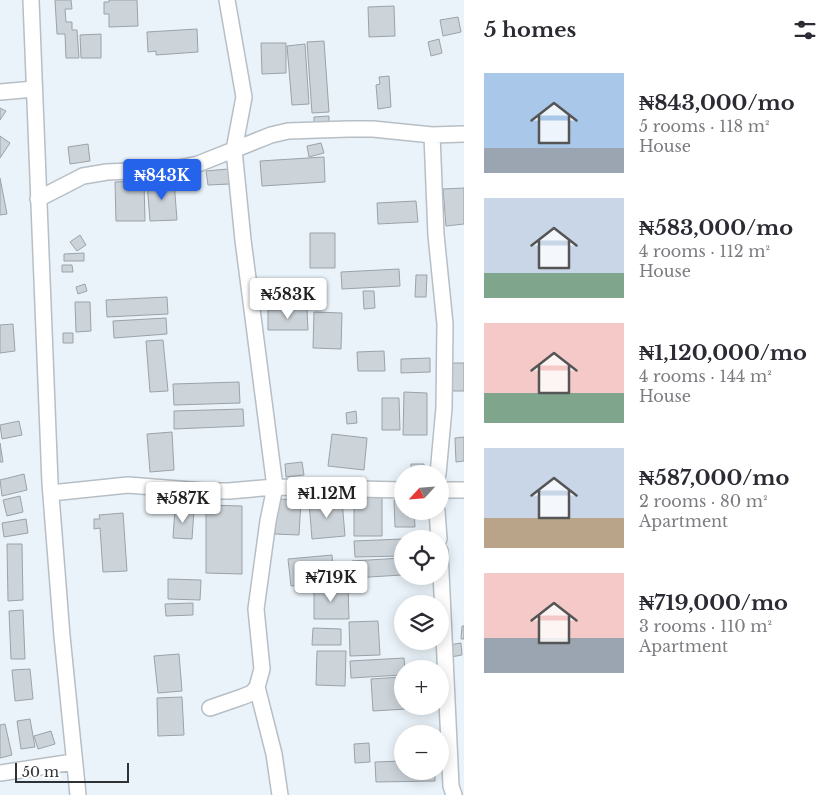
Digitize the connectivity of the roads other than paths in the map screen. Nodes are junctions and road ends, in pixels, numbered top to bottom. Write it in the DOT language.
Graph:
graph roads {
  1 [pos="31,0"];
  2 [pos="227,0"];
  3 [pos="34,90"];
  4 [pos="0,92"];
  5 [pos="464,134"];
  6 [pos="432,136"];
  7 [pos="234,150"];
  8 [pos="38,199"];
  9 [pos="439,465"];
  10 [pos="275,487"];
  11 [pos="394,490"];
  12 [pos="449,490"];
  13 [pos="464,490"];
  14 [pos="51,492"];
  15 [pos="442,585"];
  16 [pos="257,687"];
  17 [pos="210,708"];
  18 [pos="73,762"];
  19 [pos="0,773"];
  20 [pos="78,795"];
  21 [pos="280,795"];
  22 [pos="454,795"];
  1 -- 3 [label="street"];
  2 -- 7 [label="street"];
  3 -- 4 [label="street"];
  3 -- 8 [label="street"];
  5 -- 6 [label="street"];
  6 -- 7 [label="street"];
  6 -- 9 [label="street"];
  7 -- 8 [label="street"];
  7 -- 10 [label="street"];
  8 -- 14 [label="street"];
  10 -- 11 [label="street"];
  10 -- 14 [label="street"];
  10 -- 16 [label="street"];
  12 -- 13 [label="street"];
  14 -- 18 [label="street"];
  15 -- 22 [label="street"];
  16 -- 17 [label="street"];
  16 -- 21 [label="street"];
  18 -- 19 [label="street"];
  18 -- 20 [label="street"];
}
